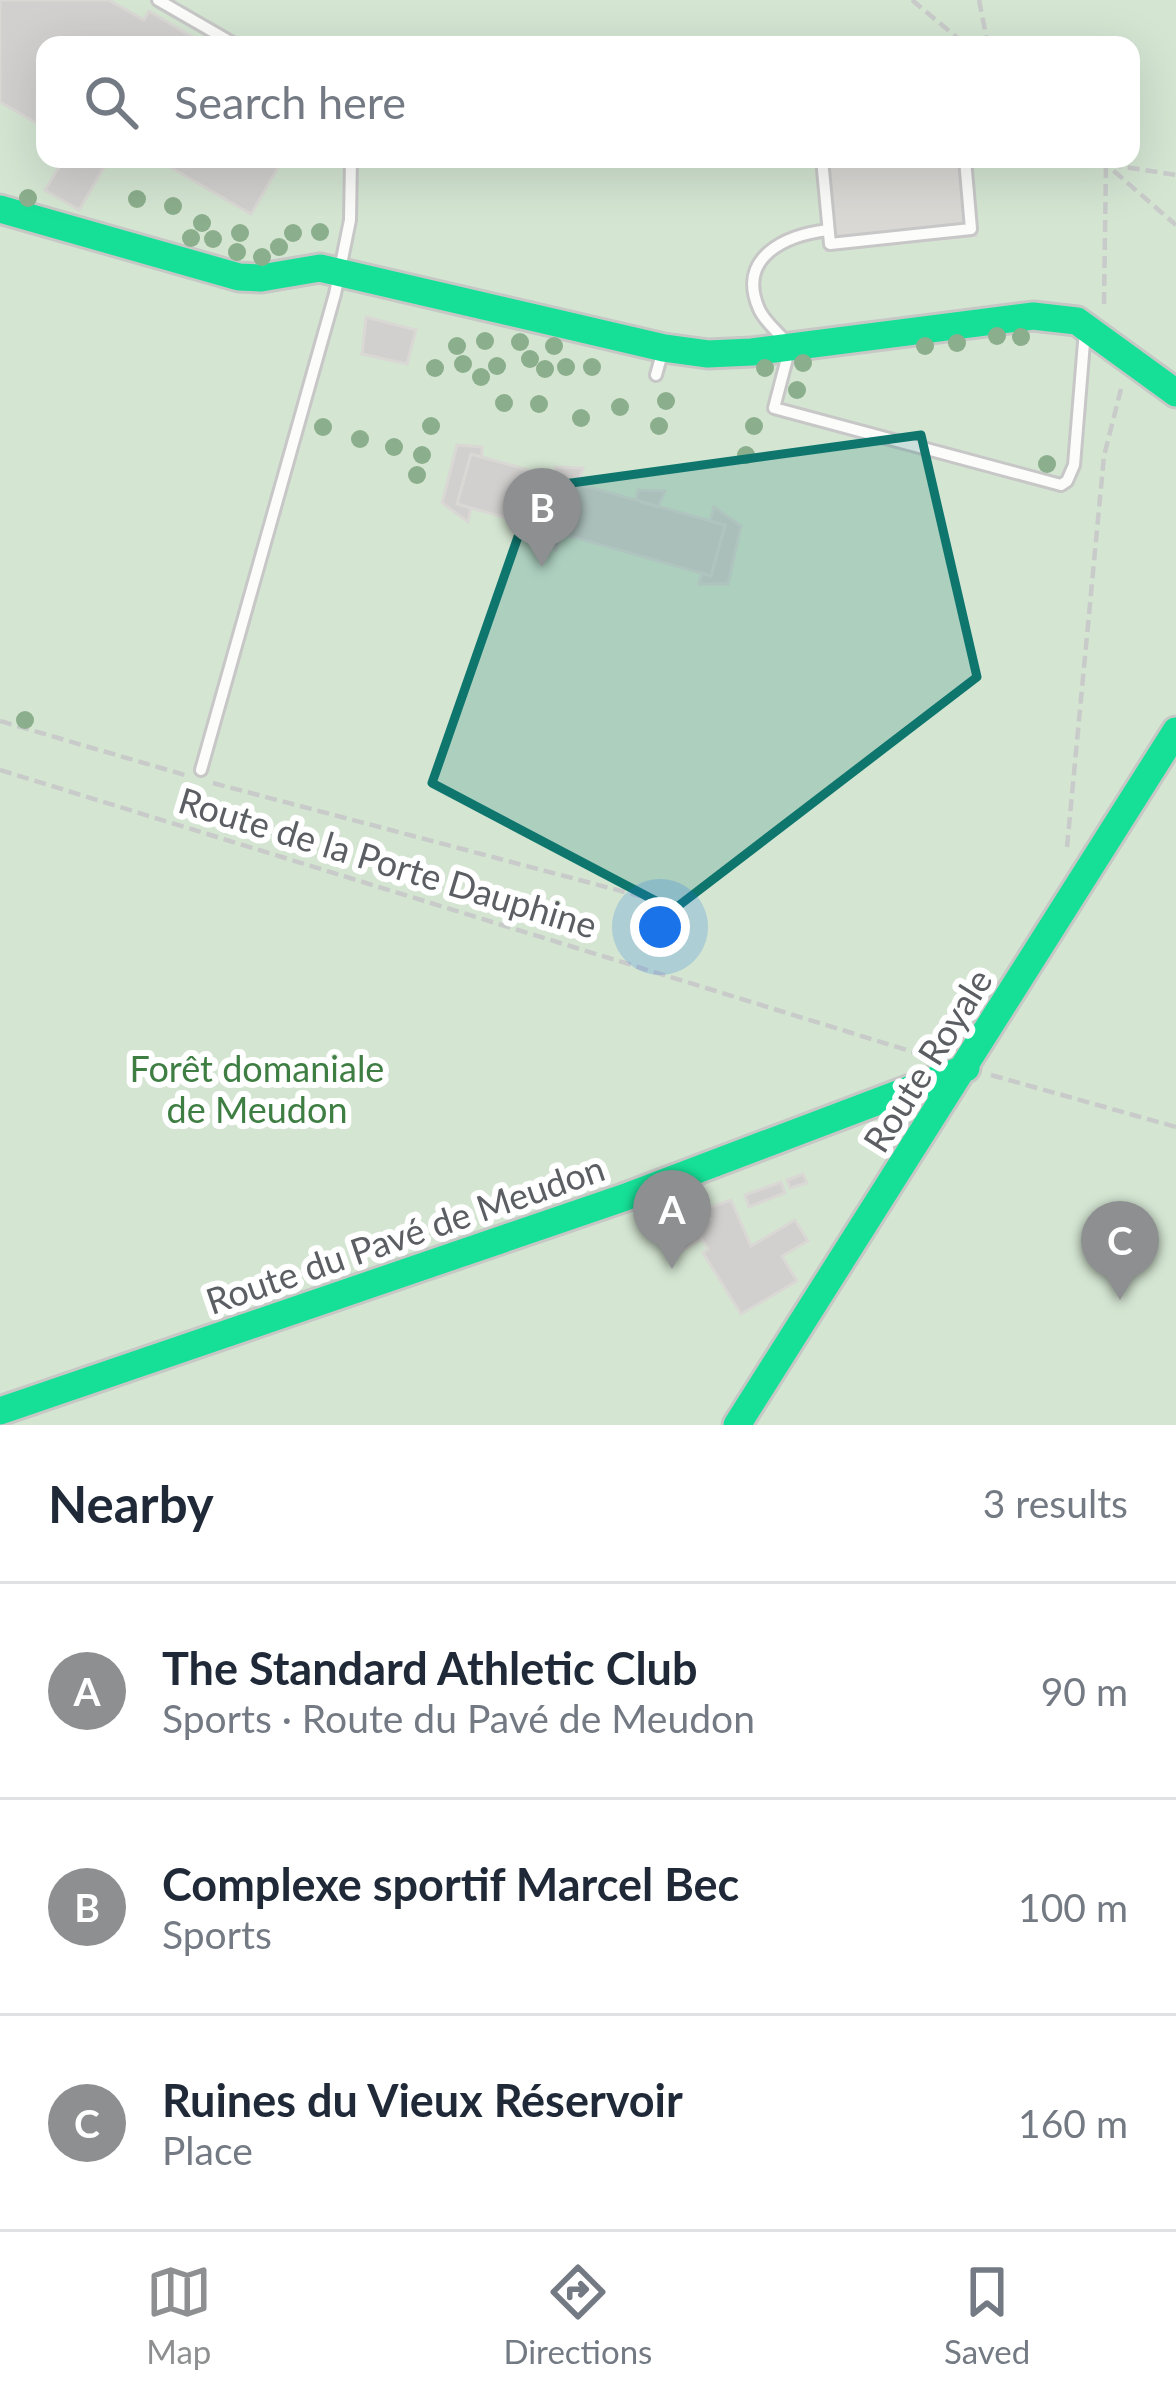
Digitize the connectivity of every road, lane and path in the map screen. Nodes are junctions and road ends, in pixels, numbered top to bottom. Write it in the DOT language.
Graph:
graph roads {
  1 [pos="158,0"];
  2 [pos="912,0"];
  3 [pos="980,0"];
  4 [pos="220,36"];
  5 [pos="955,36"];
  6 [pos="986,36"];
  7 [pos="351,168"];
  8 [pos="823,168"];
  9 [pos="965,168"];
  10 [pos="1103,168"];
  11 [pos="1110,168"];
  12 [pos="1137,168"];
  13 [pos="1176,175"];
  14 [pos="0,209"];
  15 [pos="1176,225"];
  16 [pos="828,230"];
  17 [pos="338,271"];
  18 [pos="1094,334"];
  19 [pos="790,347"];
  20 [pos="1176,393"];
  21 [pos="0,721"];
  22 [pos="1176,731"];
  23 [pos="0,770"];
  24 [pos="201,770"];
  25 [pos="1066,855"];
  26 [pos="640,896"];
  27 [pos="921,1054"];
  28 [pos="966,1068"];
  29 [pos="1176,1127"];
  30 [pos="0,1411"];
  31 [pos="737,1425"];
  1 -- 4 [label="lane"];
  2 -- 5 [label="path"];
  3 -- 6 [label="path"];
  7 -- 17 [label="lane"];
  8 -- 16 [label="lane"];
  9 -- 16 [label="lane"];
  10 -- 18 [label="path"];
  11 -- 15 [label="path"];
  12 -- 13 [label="path"];
  14 -- 17 [label="street"];
  16 -- 19 [label="lane"];
  17 -- 19 [label="street"];
  17 -- 24 [label="lane"];
  18 -- 19 [label="street"];
  18 -- 19 [label="lane"];
  18 -- 20 [label="street"];
  18 -- 25 [label="path"];
  21 -- 26 [label="path"];
  22 -- 28 [label="street, Route Royale"];
  23 -- 27 [label="path, Route de la Porte Dauphine"];
  28 -- 29 [label="path"];
  28 -- 30 [label="street, Route du Pavé de Meudon"];
  28 -- 31 [label="street, Route Royale"];
}
